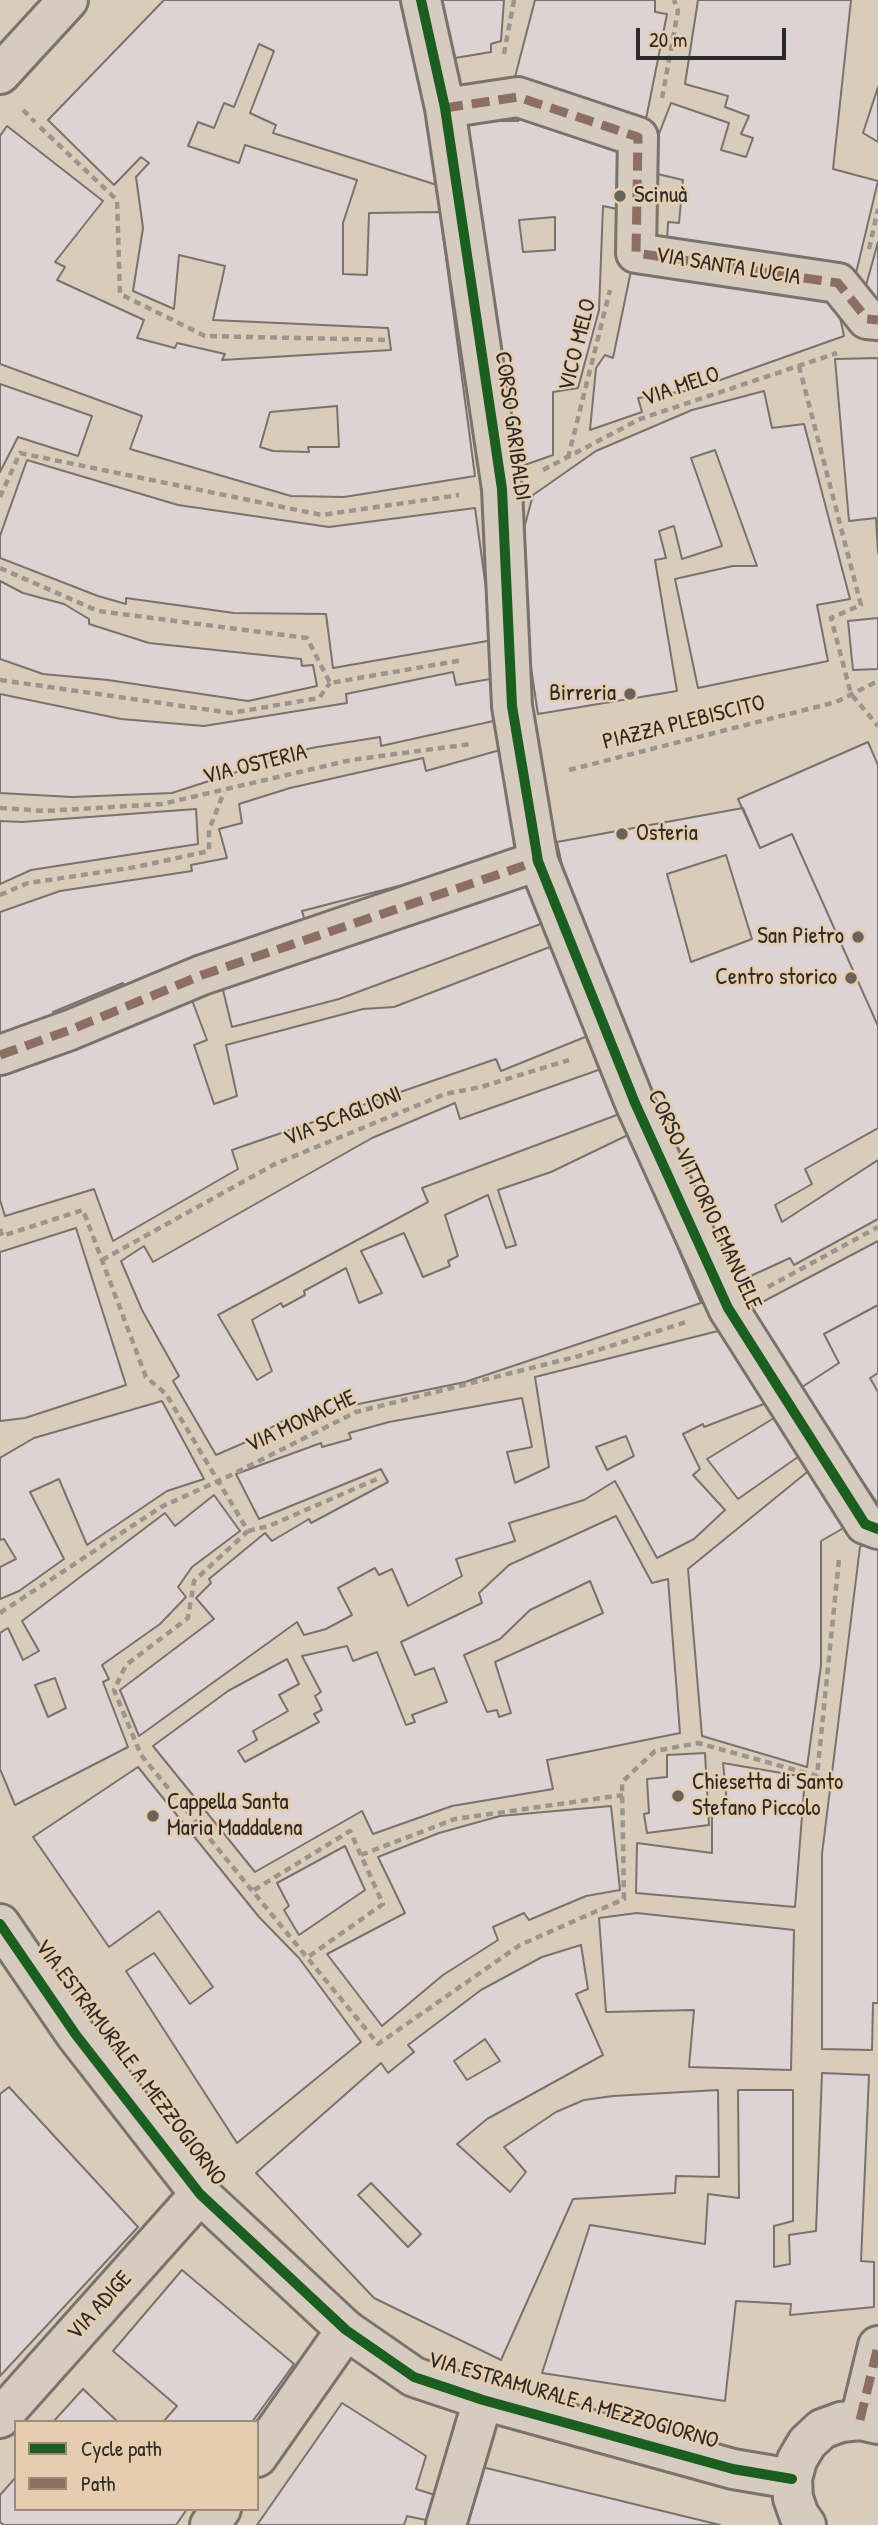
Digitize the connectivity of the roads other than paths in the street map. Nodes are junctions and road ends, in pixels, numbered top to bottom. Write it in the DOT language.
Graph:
graph roads {
  1 [pos="68,0"];
  2 [pos="421,0"];
  3 [pos="0,74"];
  4 [pos="445,108"];
  5 [pos="873,319"];
  6 [pos="538,861"];
  7 [pos="0,1055"];
  8 [pos="872,1527"];
  9 [pos="0,1924"];
  10 [pos="200,2194"];
  11 [pos="346,2330"];
  12 [pos="878,2346"];
  13 [pos="483,2400"];
  14 [pos="0,2417"];
  15 [pos="869,2422"];
  16 [pos="259,2454"];
  17 [pos="792,2479"];
  18 [pos="446,2525"];
  19 [pos="806,2525"];
  1 -- 3 [label="street"];
  2 -- 4 [label="street, CORSO GARIBALDI"];
  4 -- 5 [label="street, VIA SANTA LUCIA"];
  4 -- 6 [label="street, CORSO GARIBALDI"];
  6 -- 7 [label="street"];
  6 -- 8 [label="street, CORSO VITTORIO EMANUELE"];
  9 -- 10 [label="street, VIA ESTRAMURALE A MEZZOGIORNO"];
  10 -- 11 [label="street, VIA ESTRAMURALE A MEZZOGIORNO"];
  10 -- 14 [label="street, VIA ADIGE"];
  11 -- 13 [label="street, VIA ESTRAMURALE A MEZZOGIORNO"];
  11 -- 16 [label="street"];
  12 -- 15 [label="street"];
  13 -- 17 [label="street, VIA ESTRAMURALE A MEZZOGIORNO"];
  13 -- 18 [label="street"];
  15 -- 17 [label="street"];
  17 -- 19 [label="street"];
}
